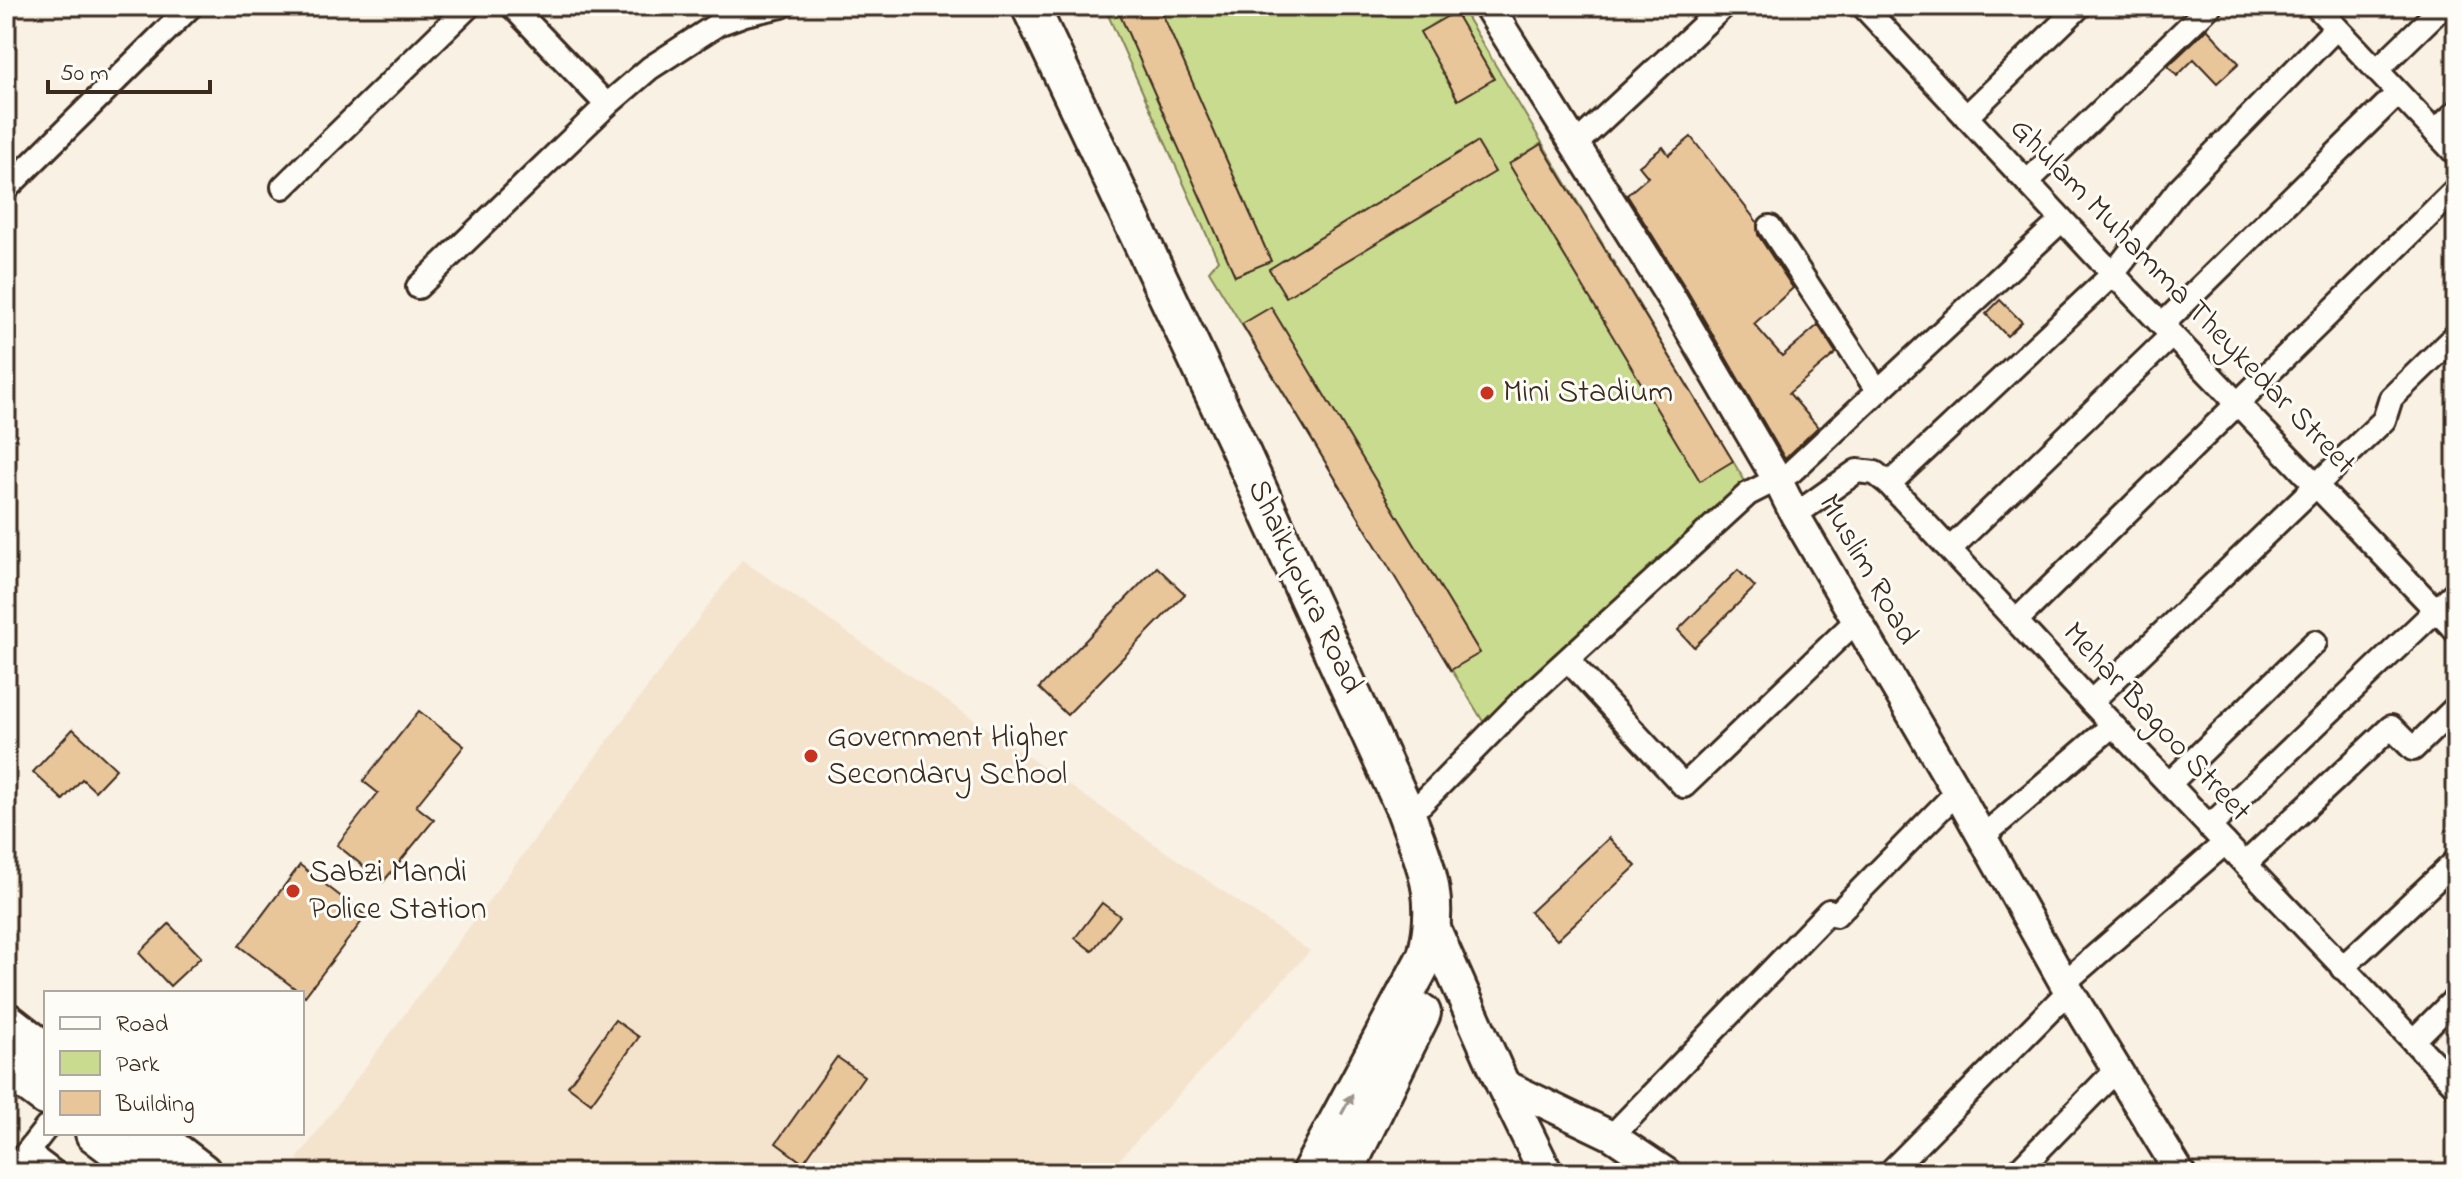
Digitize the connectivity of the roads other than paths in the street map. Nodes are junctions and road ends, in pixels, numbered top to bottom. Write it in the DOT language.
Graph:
graph roads {
  1 [pos="191,6"];
  2 [pos="469,6"];
  3 [pos="512,6"];
  4 [pos="782,6"];
  5 [pos="1030,6"];
  6 [pos="1050,6"];
  7 [pos="1488,6"];
  8 [pos="1724,6"];
  9 [pos="1863,6"];
  10 [pos="2080,6"];
  11 [pos="2210,6"];
  12 [pos="2443,6"];
  13 [pos="2330,14"];
  14 [pos="2377,70"];
  15 [pos="2398,93"];
  16 [pos="607,105"];
  17 [pos="2456,112"];
  18 [pos="1966,117"];
  19 [pos="2435,132"];
  20 [pos="1576,144"];
  21 [pos="2456,154"];
  22 [pos="2027,182"];
  23 [pos="283,187"];
  24 [pos="6,189"];
  25 [pos="2456,189"];
  26 [pos="2062,220"];
  27 [pos="1770,227"];
  28 [pos="2113,274"];
  29 [pos="418,287"];
  30 [pos="2167,330"];
  31 [pos="2456,335"];
  32 [pos="1877,390"];
  33 [pos="2238,403"];
  34 [pos="1778,481"];
  35 [pos="1889,484"];
  36 [pos="2317,485"];
  37 [pos="1795,515"];
  38 [pos="1950,549"];
  39 [pos="2456,591"];
  40 [pos="2436,610"];
  41 [pos="1856,621"];
  42 [pos="2016,621"];
  43 [pos="2456,631"];
  44 [pos="2315,642"];
  45 [pos="1568,660"];
  46 [pos="2091,702"];
  47 [pos="2456,707"];
  48 [pos="2113,725"];
  49 [pos="2169,784"];
  50 [pos="1957,792"];
  51 [pos="1422,803"];
  52 [pos="2217,835"];
  53 [pos="1981,838"];
  54 [pos="2456,861"];
  55 [pos="2245,864"];
  56 [pos="1441,944"];
  57 [pos="2342,968"];
  58 [pos="2066,987"];
  59 [pos="2456,998"];
  60 [pos="6,1022"];
  61 [pos="2413,1041"];
  62 [pos="44,1051"];
  63 [pos="6,1066"];
  64 [pos="2117,1069"];
  65 [pos="1502,1083"];
  66 [pos="2456,1086"];
  67 [pos="44,1094"];
  68 [pos="44,1131"];
  69 [pos="98,1135"];
  70 [pos="153,1135"];
  71 [pos="1612,1136"];
  72 [pos="27,1152"];
  73 [pos="11,1173"];
  74 [pos="55,1173"];
  75 [pos="148,1173"];
  76 [pos="202,1173"];
  77 [pos="1310,1173"];
  78 [pos="1344,1173"];
  79 [pos="1546,1173"];
  80 [pos="1667,1173"];
  81 [pos="1889,1173"];
  82 [pos="2016,1173"];
  83 [pos="2180,1173"];
  1 -- 24 [label="street"];
  2 -- 23 [label="street"];
  3 -- 16 [label="street"];
  4 -- 16 [label="street"];
  5 -- 56 [label="main road, Shaikupura Road"];
  6 -- 51 [label="main road, Shaikupura Road"];
  7 -- 20 [label="street, Muslim Road"];
  8 -- 20 [label="street"];
  9 -- 18 [label="street, Ghulam Muhamma Theykedar Street"];
  10 -- 18 [label="street"];
  11 -- 22 [label="street"];
  12 -- 14 [label="street"];
  13 -- 14 [label="street"];
  13 -- 28 [label="street"];
  14 -- 15 [label="street"];
  15 -- 19 [label="street"];
  15 -- 30 [label="street"];
  16 -- 29 [label="street"];
  17 -- 19 [label="street"];
  18 -- 22 [label="street, Ghulam Muhamma Theykedar Street"];
  19 -- 21 [label="street"];
  20 -- 34 [label="street, Muslim Road"];
  22 -- 26 [label="street, Ghulam Muhamma Theykedar Street"];
  25 -- 33 [label="street"];
  26 -- 28 [label="street, Ghulam Muhamma Theykedar Street"];
  26 -- 32 [label="street"];
  27 -- 32 [label="street"];
  28 -- 30 [label="street, Ghulam Muhamma Theykedar Street"];
  28 -- 35 [label="street"];
  30 -- 33 [label="street, Ghulam Muhamma Theykedar Street"];
  30 -- 38 [label="street"];
  31 -- 36 [label="street"];
  32 -- 34 [label="street"];
  33 -- 36 [label="street, Ghulam Muhamma Theykedar Street"];
  33 -- 42 [label="street"];
  34 -- 37 [label="street, Muslim Road"];
  34 -- 45 [label="street"];
  35 -- 37 [label="street"];
  35 -- 38 [label="street, Mehar Bagoo Street"];
  36 -- 40 [label="street, Ghulam Muhamma Theykedar Street"];
  36 -- 46 [label="street"];
  37 -- 41 [label="street, Muslim Road"];
  38 -- 42 [label="street, Mehar Bagoo Street"];
  39 -- 40 [label="street"];
  40 -- 43 [label="street, Ghulam Muhamma Theykedar Street"];
  40 -- 52 [label="street"];
  41 -- 45 [label="street"];
  41 -- 50 [label="street, Muslim Road"];
  42 -- 46 [label="street, Mehar Bagoo Street"];
  44 -- 49 [label="street"];
  45 -- 51 [label="street"];
  46 -- 48 [label="street, Mehar Bagoo Street"];
  47 -- 55 [label="street"];
  48 -- 49 [label="street, Mehar Bagoo Street"];
  48 -- 53 [label="street"];
  49 -- 52 [label="street, Mehar Bagoo Street"];
  50 -- 53 [label="street, Muslim Road"];
  50 -- 71 [label="street"];
  51 -- 56 [label="main road, Shaikupura Road"];
  52 -- 55 [label="street, Mehar Bagoo Street"];
  52 -- 58 [label="street"];
  53 -- 58 [label="street, Muslim Road"];
  54 -- 57 [label="street"];
  55 -- 57 [label="street, Mehar Bagoo Street"];
  56 -- 65 [label="main road"];
  77 -- 56 [label="main road, Shaikupura Road, one-way"];
  56 -- 78 [label="main road, Shaikupura Road"];
  57 -- 61 [label="street, Mehar Bagoo Street"];
  58 -- 64 [label="street, Muslim Road"];
  58 -- 81 [label="street"];
  59 -- 61 [label="street"];
  60 -- 62 [label="highway"];
  61 -- 66 [label="street, Mehar Bagoo Street"];
  63 -- 67 [label="highway"];
  64 -- 82 [label="street"];
  64 -- 83 [label="street, Muslim Road"];
  65 -- 71 [label="street"];
  65 -- 79 [label="main road"];
  68 -- 72 [label="street"];
  69 -- 75 [label="highway"];
  70 -- 76 [label="highway"];
  71 -- 80 [label="street"];
  72 -- 73 [label="street"];
  72 -- 74 [label="street"];
}
